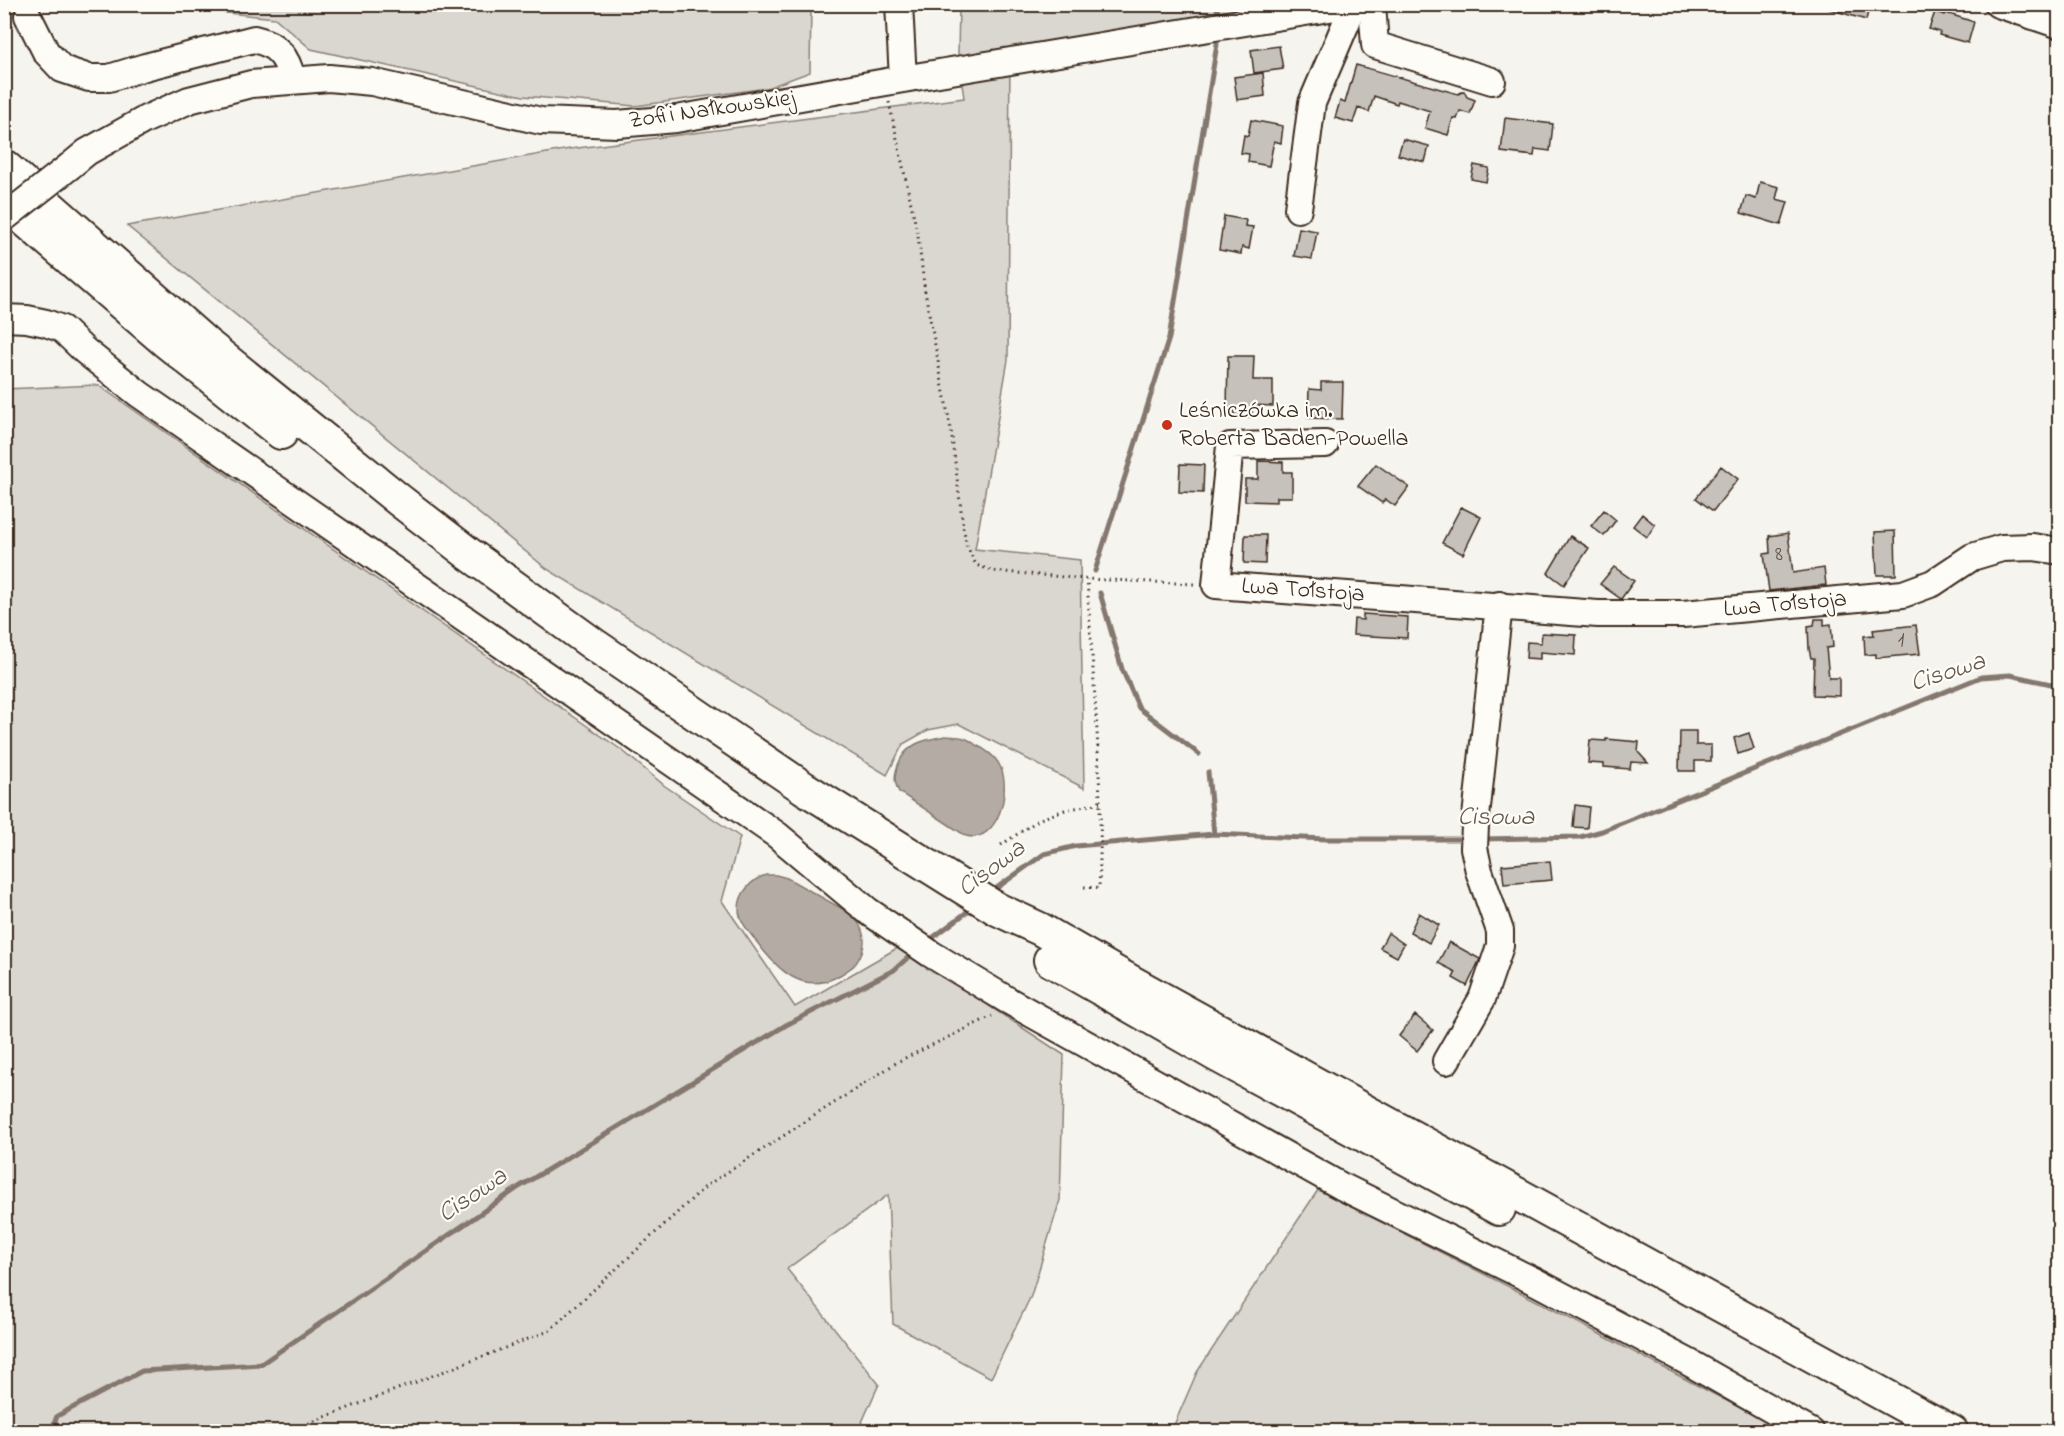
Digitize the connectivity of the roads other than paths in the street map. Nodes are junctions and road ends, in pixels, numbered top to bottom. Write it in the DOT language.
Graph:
graph roads {
  1 [pos="899,4"];
  2 [pos="1353,4"];
  3 [pos="1372,4"];
  4 [pos="1998,4"];
  5 [pos="1347,5"];
  6 [pos="28,16"];
  7 [pos="2060,25"];
  8 [pos="292,80"];
  9 [pos="894,81"];
  10 [pos="1492,81"];
  11 [pos="4,166"];
  12 [pos="4,202"];
  13 [pos="1298,209"];
  14 [pos="4,218"];
  15 [pos="4,318"];
  16 [pos="1325,444"];
  17 [pos="2060,551"];
  18 [pos="1499,605"];
  19 [pos="956,894"];
  20 [pos="991,915"];
  21 [pos="1446,1061"];
  22 [pos="1811,1431"];
  23 [pos="1915,1431"];
  24 [pos="1952,1431"];
  1 -- 9 [label="street"];
  2 -- 5 [label="street, Zofii Nałkowskiej"];
  3 -- 10 [label="street"];
  4 -- 7 [label="street"];
  5 -- 9 [label="street, Zofii Nałkowskiej"];
  5 -- 13 [label="street"];
  6 -- 8 [label="street"];
  8 -- 9 [label="street, Zofii Nałkowskiej"];
  8 -- 14 [label="street, Zofii Nałkowskiej, bridge"];
  11 -- 19 [label="main road"];
  12 -- 19 [label="main road"];
  15 -- 22 [label="street"];
  16 -- 18 [label="street, Lwa Tołstoja"];
  17 -- 18 [label="street, Lwa Tołstoja"];
  18 -- 21 [label="street"];
  19 -- 20 [label="main road"];
  20 -- 23 [label="main road"];
  20 -- 24 [label="main road"];
}
